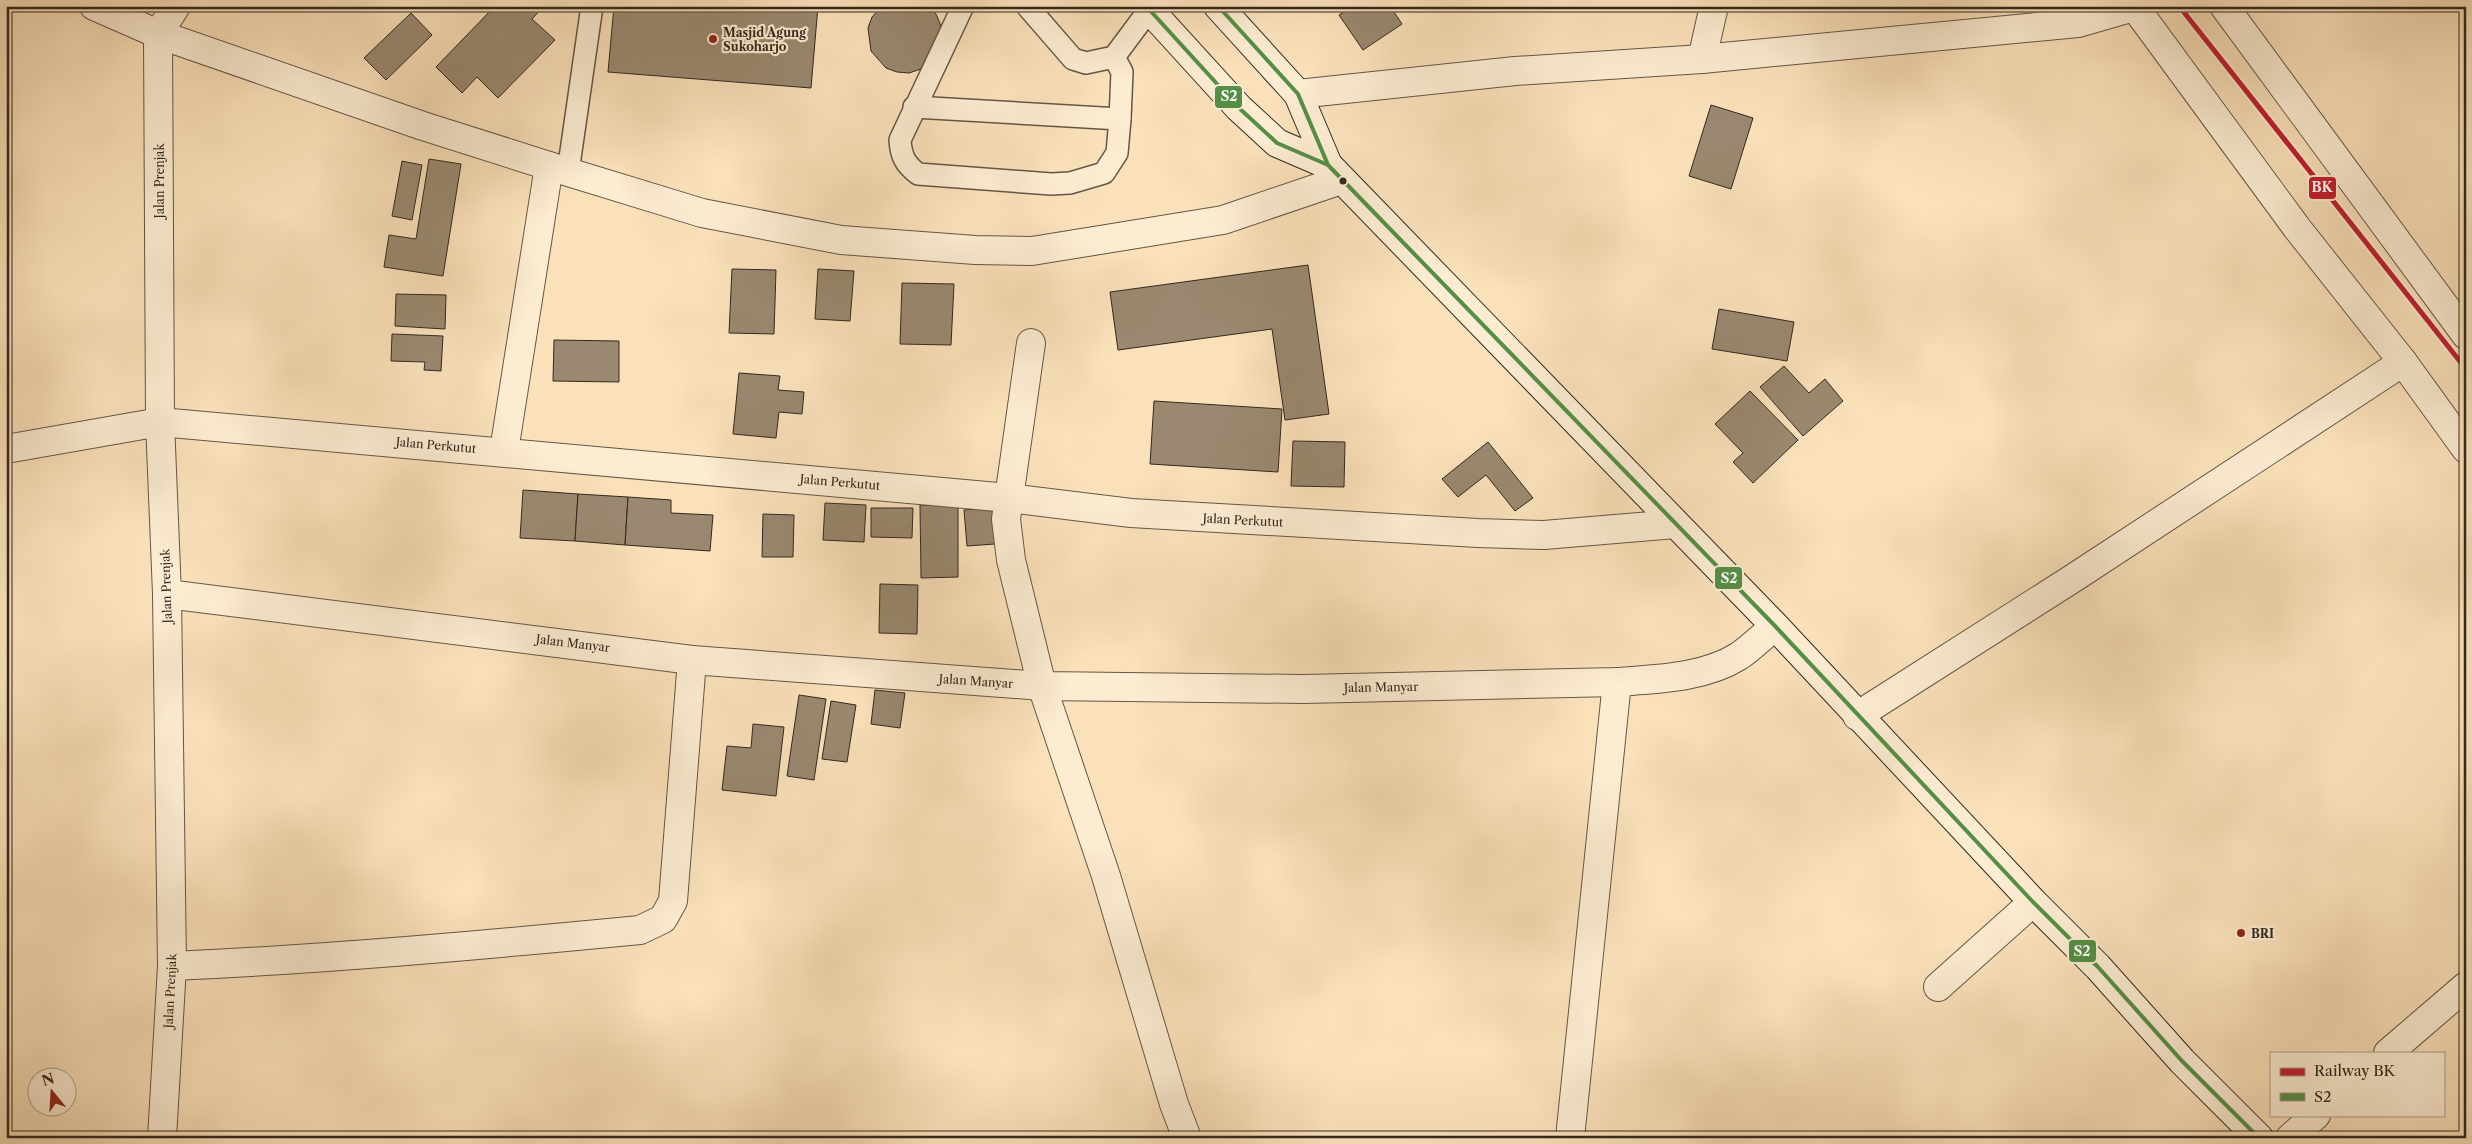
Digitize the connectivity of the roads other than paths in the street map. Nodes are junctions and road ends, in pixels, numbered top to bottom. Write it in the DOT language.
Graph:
graph roads {
  1 [pos="94,6"];
  2 [pos="176,6"];
  3 [pos="592,6"];
  4 [pos="963,6"];
  5 [pos="1027,6"];
  6 [pos="1218,6"];
  7 [pos="1714,6"];
  8 [pos="2224,6"];
  9 [pos="1149,7"];
  10 [pos="2135,7"];
  11 [pos="158,34"];
  12 [pos="1114,57"];
  13 [pos="1702,59"];
  14 [pos="1298,94"];
  15 [pos="914,107"];
  16 [pos="1120,119"];
  17 [pos="559,169"];
  18 [pos="1334,172"];
  19 [pos="2466,335"];
  20 [pos="1031,343"];
  21 [pos="2403,362"];
  22 [pos="160,422"];
  23 [pos="6,449"];
  24 [pos="2466,449"];
  25 [pos="504,451"];
  26 [pos="1009,498"];
  27 [pos="1675,524"];
  28 [pos="167,594"];
  29 [pos="1775,626"];
  30 [pos="692,660"];
  31 [pos="1617,682"];
  32 [pos="1042,686"];
  33 [pos="1857,716"];
  34 [pos="2033,902"];
  35 [pos="172,966"];
  36 [pos="2466,986"];
  37 [pos="1938,987"];
  38 [pos="2389,1052"];
  39 [pos="2315,1116"];
  40 [pos="162,1138"];
  41 [pos="1187,1138"];
  42 [pos="1570,1138"];
  43 [pos="2259,1138"];
  44 [pos="2290,1138"];
  1 -- 11 [label="street"];
  2 -- 11 [label="street"];
  3 -- 17 [label="lane"];
  4 -- 15 [label="lane"];
  5 -- 12 [label="lane"];
  6 -- 14 [label="street"];
  7 -- 13 [label="street"];
  8 -- 19 [label="street"];
  9 -- 12 [label="lane"];
  9 -- 18 [label="street"];
  10 -- 13 [label="street"];
  10 -- 21 [label="street"];
  11 -- 17 [label="street"];
  11 -- 22 [label="street, Jalan Prenjak"];
  12 -- 16 [label="lane"];
  13 -- 14 [label="street"];
  14 -- 18 [label="street"];
  15 -- 16 [label="lane"];
  15 -- 16 [label="lane"];
  17 -- 18 [label="street"];
  17 -- 25 [label="street"];
  18 -- 27 [label="street"];
  20 -- 26 [label="street"];
  21 -- 24 [label="street"];
  21 -- 33 [label="street"];
  22 -- 23 [label="street, Jalan Perkutut"];
  22 -- 25 [label="street, Jalan Perkutut"];
  22 -- 28 [label="street, Jalan Prenjak"];
  25 -- 26 [label="street, Jalan Perkutut"];
  26 -- 27 [label="street, Jalan Perkutut"];
  26 -- 32 [label="street"];
  27 -- 29 [label="street"];
  28 -- 30 [label="street, Jalan Manyar"];
  28 -- 35 [label="street, Jalan Prenjak"];
  29 -- 31 [label="street, Jalan Manyar"];
  29 -- 33 [label="street"];
  30 -- 32 [label="street, Jalan Manyar"];
  30 -- 35 [label="street"];
  31 -- 32 [label="street, Jalan Manyar"];
  31 -- 42 [label="street"];
  32 -- 41 [label="street"];
  33 -- 34 [label="street"];
  34 -- 37 [label="street"];
  34 -- 43 [label="street"];
  35 -- 40 [label="street, Jalan Prenjak"];
  36 -- 38 [label="street"];
  39 -- 44 [label="street"];
}
